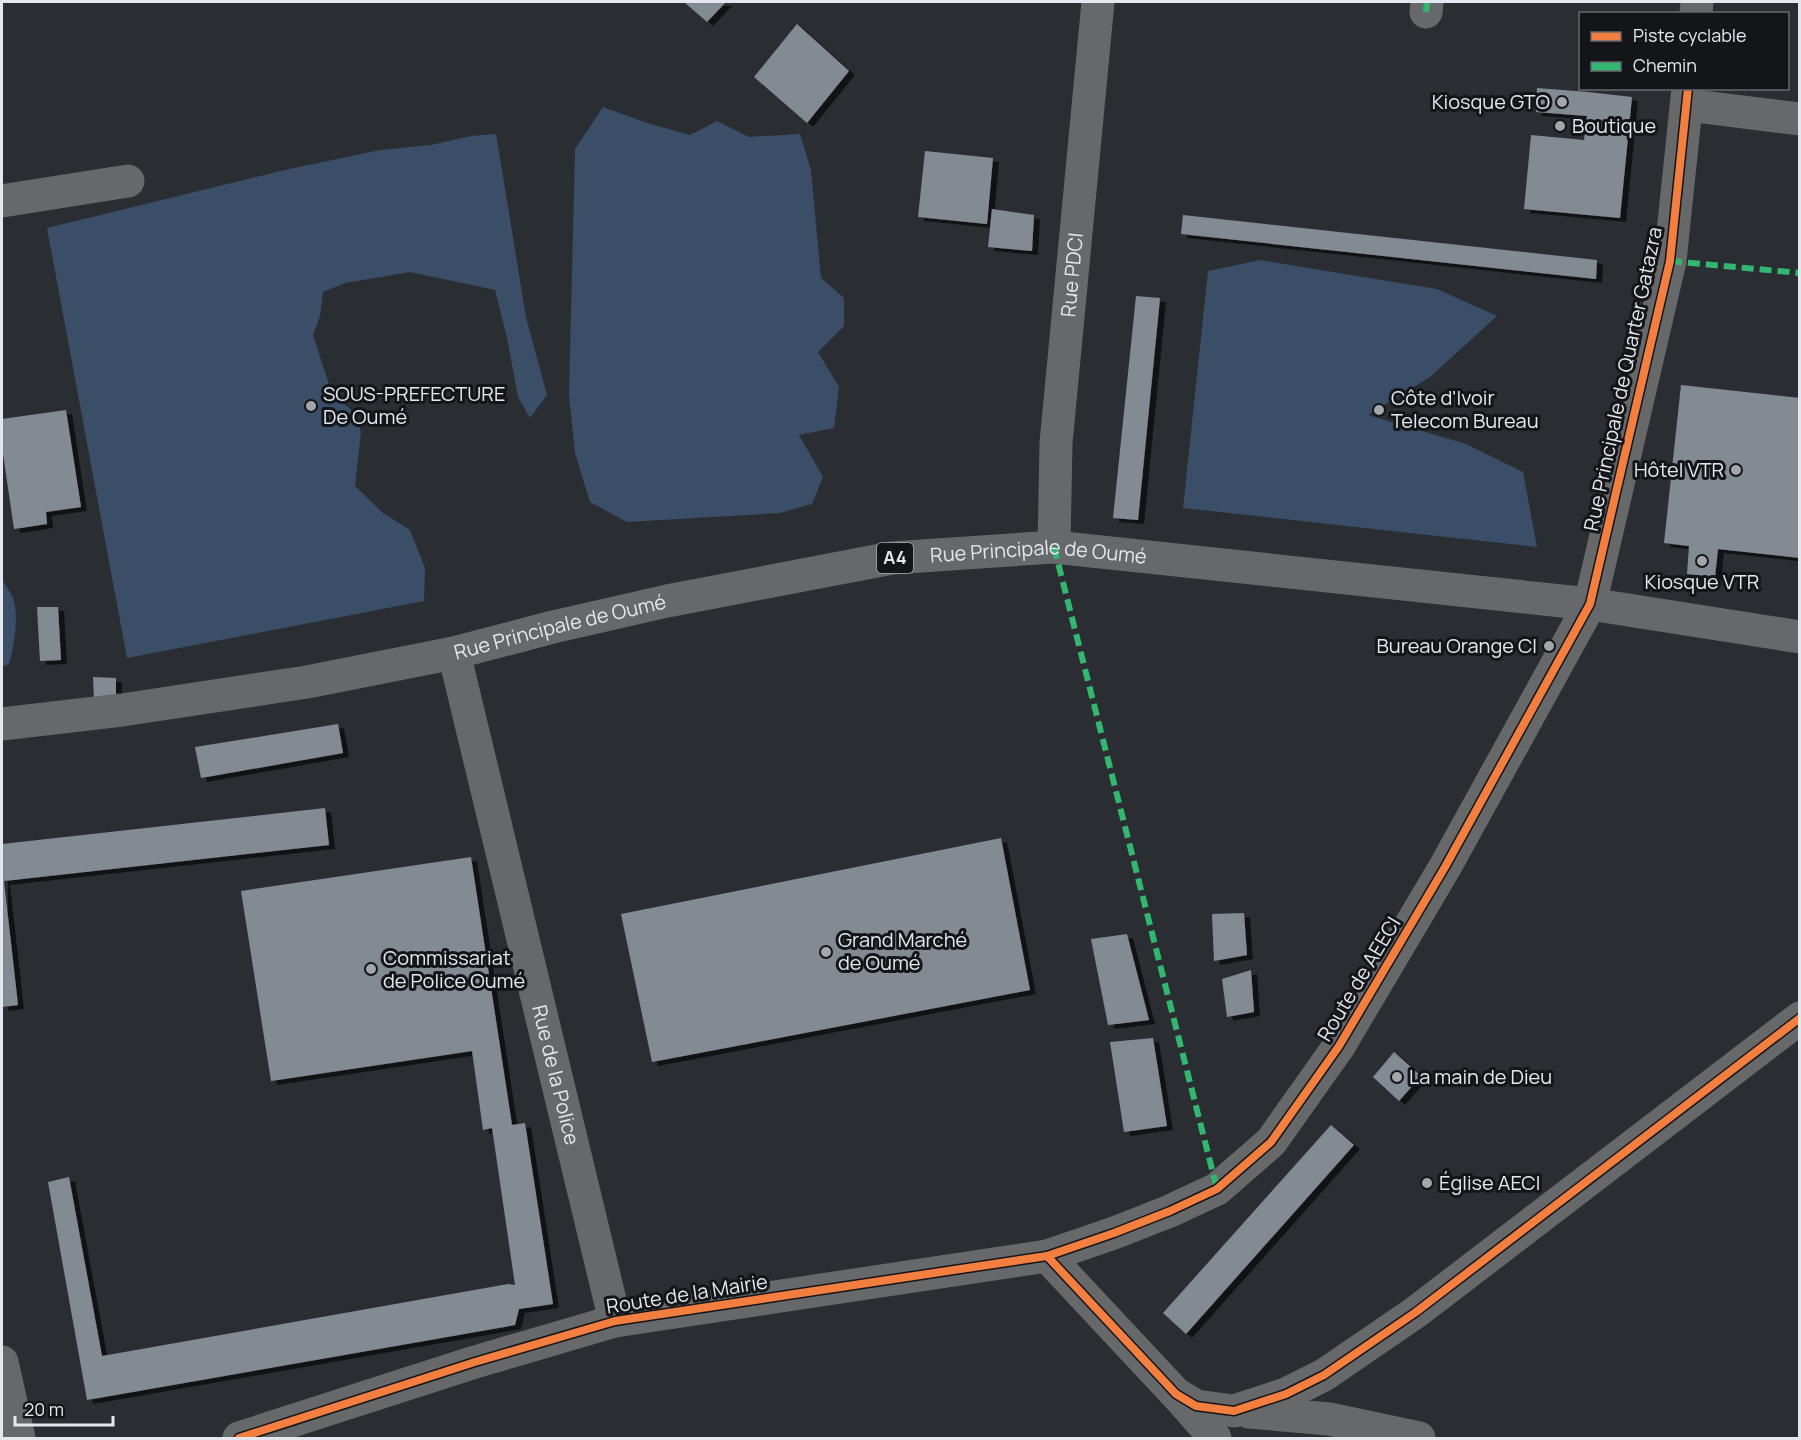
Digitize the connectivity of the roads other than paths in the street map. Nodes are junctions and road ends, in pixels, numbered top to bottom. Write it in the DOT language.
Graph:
graph roads {
  1 [pos="1098,2"];
  2 [pos="1687,97"];
  3 [pos="1800,119"];
  4 [pos="128,181"];
  5 [pos="2,201"];
  6 [pos="1054,547"];
  7 [pos="1590,604"];
  8 [pos="1800,637"];
  9 [pos="454,653"];
  10 [pos="2,724"];
  11 [pos="1800,1018"];
  12 [pos="1047,1256"];
  13 [pos="615,1321"];
  14 [pos="2,1362"];
  15 [pos="1176,1394"];
  16 [pos="1234,1411"];
  17 [pos="19,1438"];
  18 [pos="239,1438"];
  19 [pos="1215,1438"];
  20 [pos="1419,1438"];
  1 -- 6 [label="street, Rue PDCI"];
  2 -- 3 [label="street"];
  2 -- 7 [label="street, Rue Principale de Quarter Gatazra"];
  4 -- 5 [label="street"];
  6 -- 7 [label="main road, Rue Principale de Oumé / A4"];
  6 -- 9 [label="main road, Rue Principale de Oumé / A4"];
  7 -- 8 [label="main road, Rue Principale de Oumé / A4"];
  7 -- 12 [label="street, Route de AEECI"];
  9 -- 10 [label="main road, Rue Principale de Oumé / A4"];
  9 -- 13 [label="street, Rue de la Police"];
  11 -- 16 [label="street"];
  12 -- 13 [label="street, Route de la Mairie"];
  12 -- 15 [label="street"];
  13 -- 18 [label="street, Route de la Mairie"];
  14 -- 17 [label="street"];
  15 -- 16 [label="street"];
  15 -- 19 [label="street"];
  16 -- 20 [label="street"];
}
